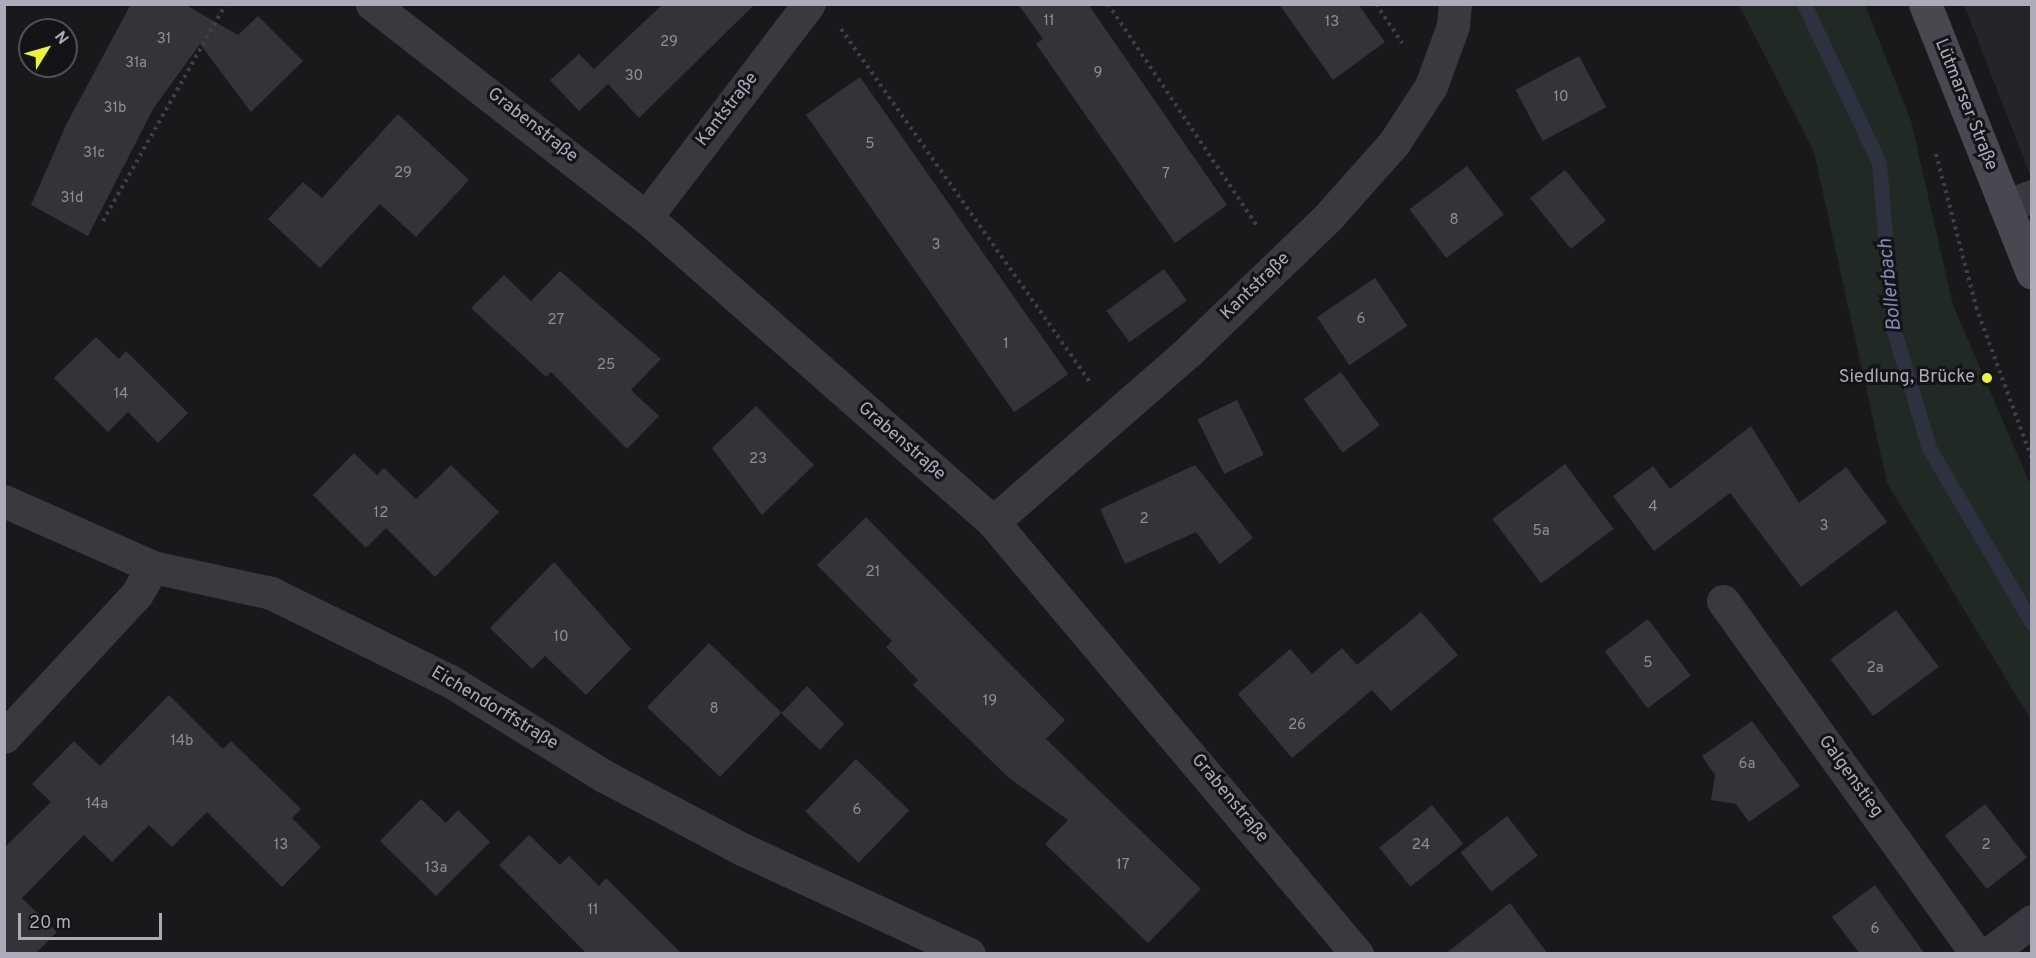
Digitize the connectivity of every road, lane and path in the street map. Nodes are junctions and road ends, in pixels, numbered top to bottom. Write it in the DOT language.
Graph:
graph roads {
  1 [pos="226,4"];
  2 [pos="372,4"];
  3 [pos="809,4"];
  4 [pos="1108,4"];
  5 [pos="1455,4"];
  6 [pos="1925,4"];
  7 [pos="837,24"];
  8 [pos="1934,146"];
  9 [pos="2018,201"];
  10 [pos="646,217"];
  11 [pos="103,221"];
  12 [pos="1281,262"];
  13 [pos="2031,273"];
  14 [pos="1112,418"];
  15 [pos="2031,459"];
  16 [pos="4,501"];
  17 [pos="993,522"];
  18 [pos="153,567"];
  19 [pos="1723,601"];
  20 [pos="4,737"];
  21 [pos="2031,921"];
  22 [pos="1354,952"];
  23 [pos="969,954"];
  24 [pos="1977,954"];
  25 [pos="1988,954"];
  1 -- 11 [label="path"];
  2 -- 10 [label="street, Grabenstraße"];
  3 -- 10 [label="street, Kantstraße"];
  4 -- 12 [label="path"];
  5 -- 12 [label="street, Kantstraße"];
  6 -- 9 [label="main road, Lütmarser Straße"];
  7 -- 14 [label="path"];
  8 -- 15 [label="path"];
  9 -- 13 [label="main road, Lütmarser Straße"];
  10 -- 17 [label="street, Grabenstraße"];
  12 -- 14 [label="street, Kantstraße"];
  14 -- 17 [label="street, Kantstraße"];
  16 -- 18 [label="street, Eichendorffstraße"];
  17 -- 22 [label="street, Grabenstraße"];
  18 -- 20 [label="street"];
  18 -- 23 [label="street, Eichendorffstraße"];
  19 -- 24 [label="street, Galgenstieg"];
  21 -- 25 [label="street"];
}
